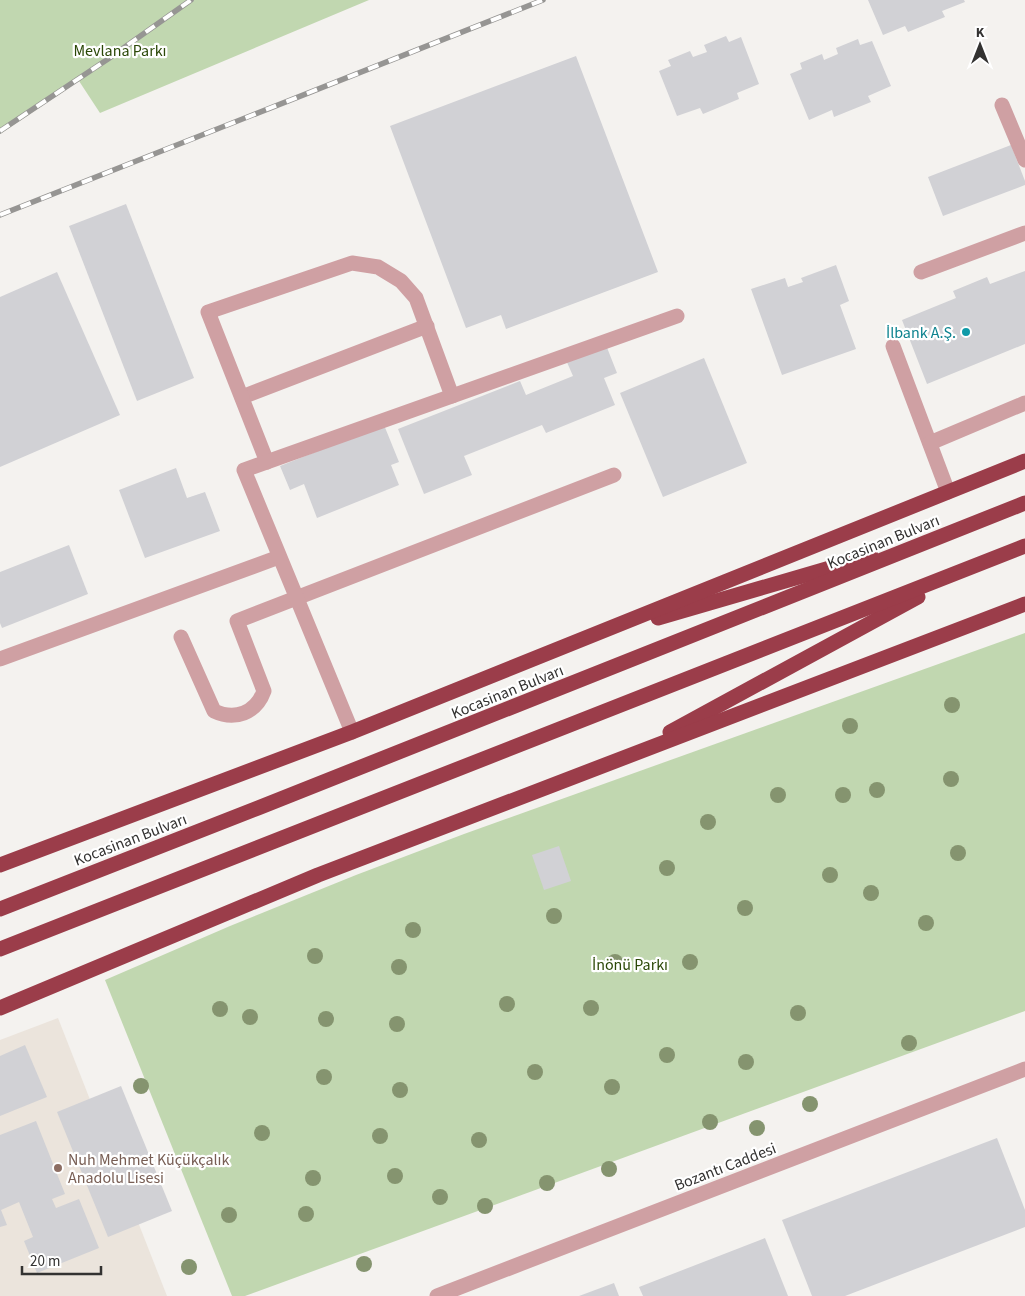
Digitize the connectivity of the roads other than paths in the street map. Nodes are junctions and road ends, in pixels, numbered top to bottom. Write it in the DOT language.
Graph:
graph roads {
  1 [pos="1002,105"];
  2 [pos="1025,160"];
  3 [pos="1025,233"];
  4 [pos="921,272"];
  5 [pos="677,316"];
  6 [pos="428,326"];
  7 [pos="893,346"];
  8 [pos="452,396"];
  9 [pos="242,397"];
  10 [pos="1025,403"];
  11 [pos="930,443"];
  12 [pos="1025,461"];
  13 [pos="268,462"];
  14 [pos="614,475"];
  15 [pos="948,492"];
  16 [pos="1025,503"];
  17 [pos="959,530"];
  18 [pos="1025,546"];
  19 [pos="279,557"];
  20 [pos="976,566"];
  21 [pos="297,596"];
  22 [pos="1025,604"];
  23 [pos="181,637"];
  24 [pos="574,643"];
  25 [pos="0,660"];
  26 [pos="352,732"];
  27 [pos="618,760"];
  28 [pos="0,865"];
  29 [pos="0,908"];
  30 [pos="0,949"];
  31 [pos="0,1008"];
  32 [pos="1025,1069"];
  33 [pos="437,1296"];
  1 -- 2 [label="street"];
  3 -- 4 [label="street"];
  5 -- 8 [label="street"];
  6 -- 8 [label="street"];
  6 -- 9 [label="street"];
  6 -- 9 [label="street"];
  7 -- 11 [label="street"];
  8 -- 13 [label="street"];
  9 -- 13 [label="street"];
  10 -- 11 [label="street"];
  11 -- 15 [label="street"];
  12 -- 15 [label="highway"];
  13 -- 19 [label="street"];
  14 -- 21 [label="street"];
  15 -- 24 [label="highway"];
  16 -- 17 [label="highway, Kocasinan Bulvarı"];
  17 -- 24 [label="highway"];
  17 -- 29 [label="highway, Kocasinan Bulvarı"];
  18 -- 20 [label="highway"];
  19 -- 21 [label="street"];
  19 -- 25 [label="street"];
  20 -- 27 [label="highway"];
  20 -- 30 [label="highway"];
  21 -- 23 [label="street"];
  21 -- 26 [label="street"];
  22 -- 27 [label="highway"];
  24 -- 26 [label="highway"];
  26 -- 28 [label="highway"];
  27 -- 31 [label="highway"];
  32 -- 33 [label="street, Bozantı Caddesi"];
}
